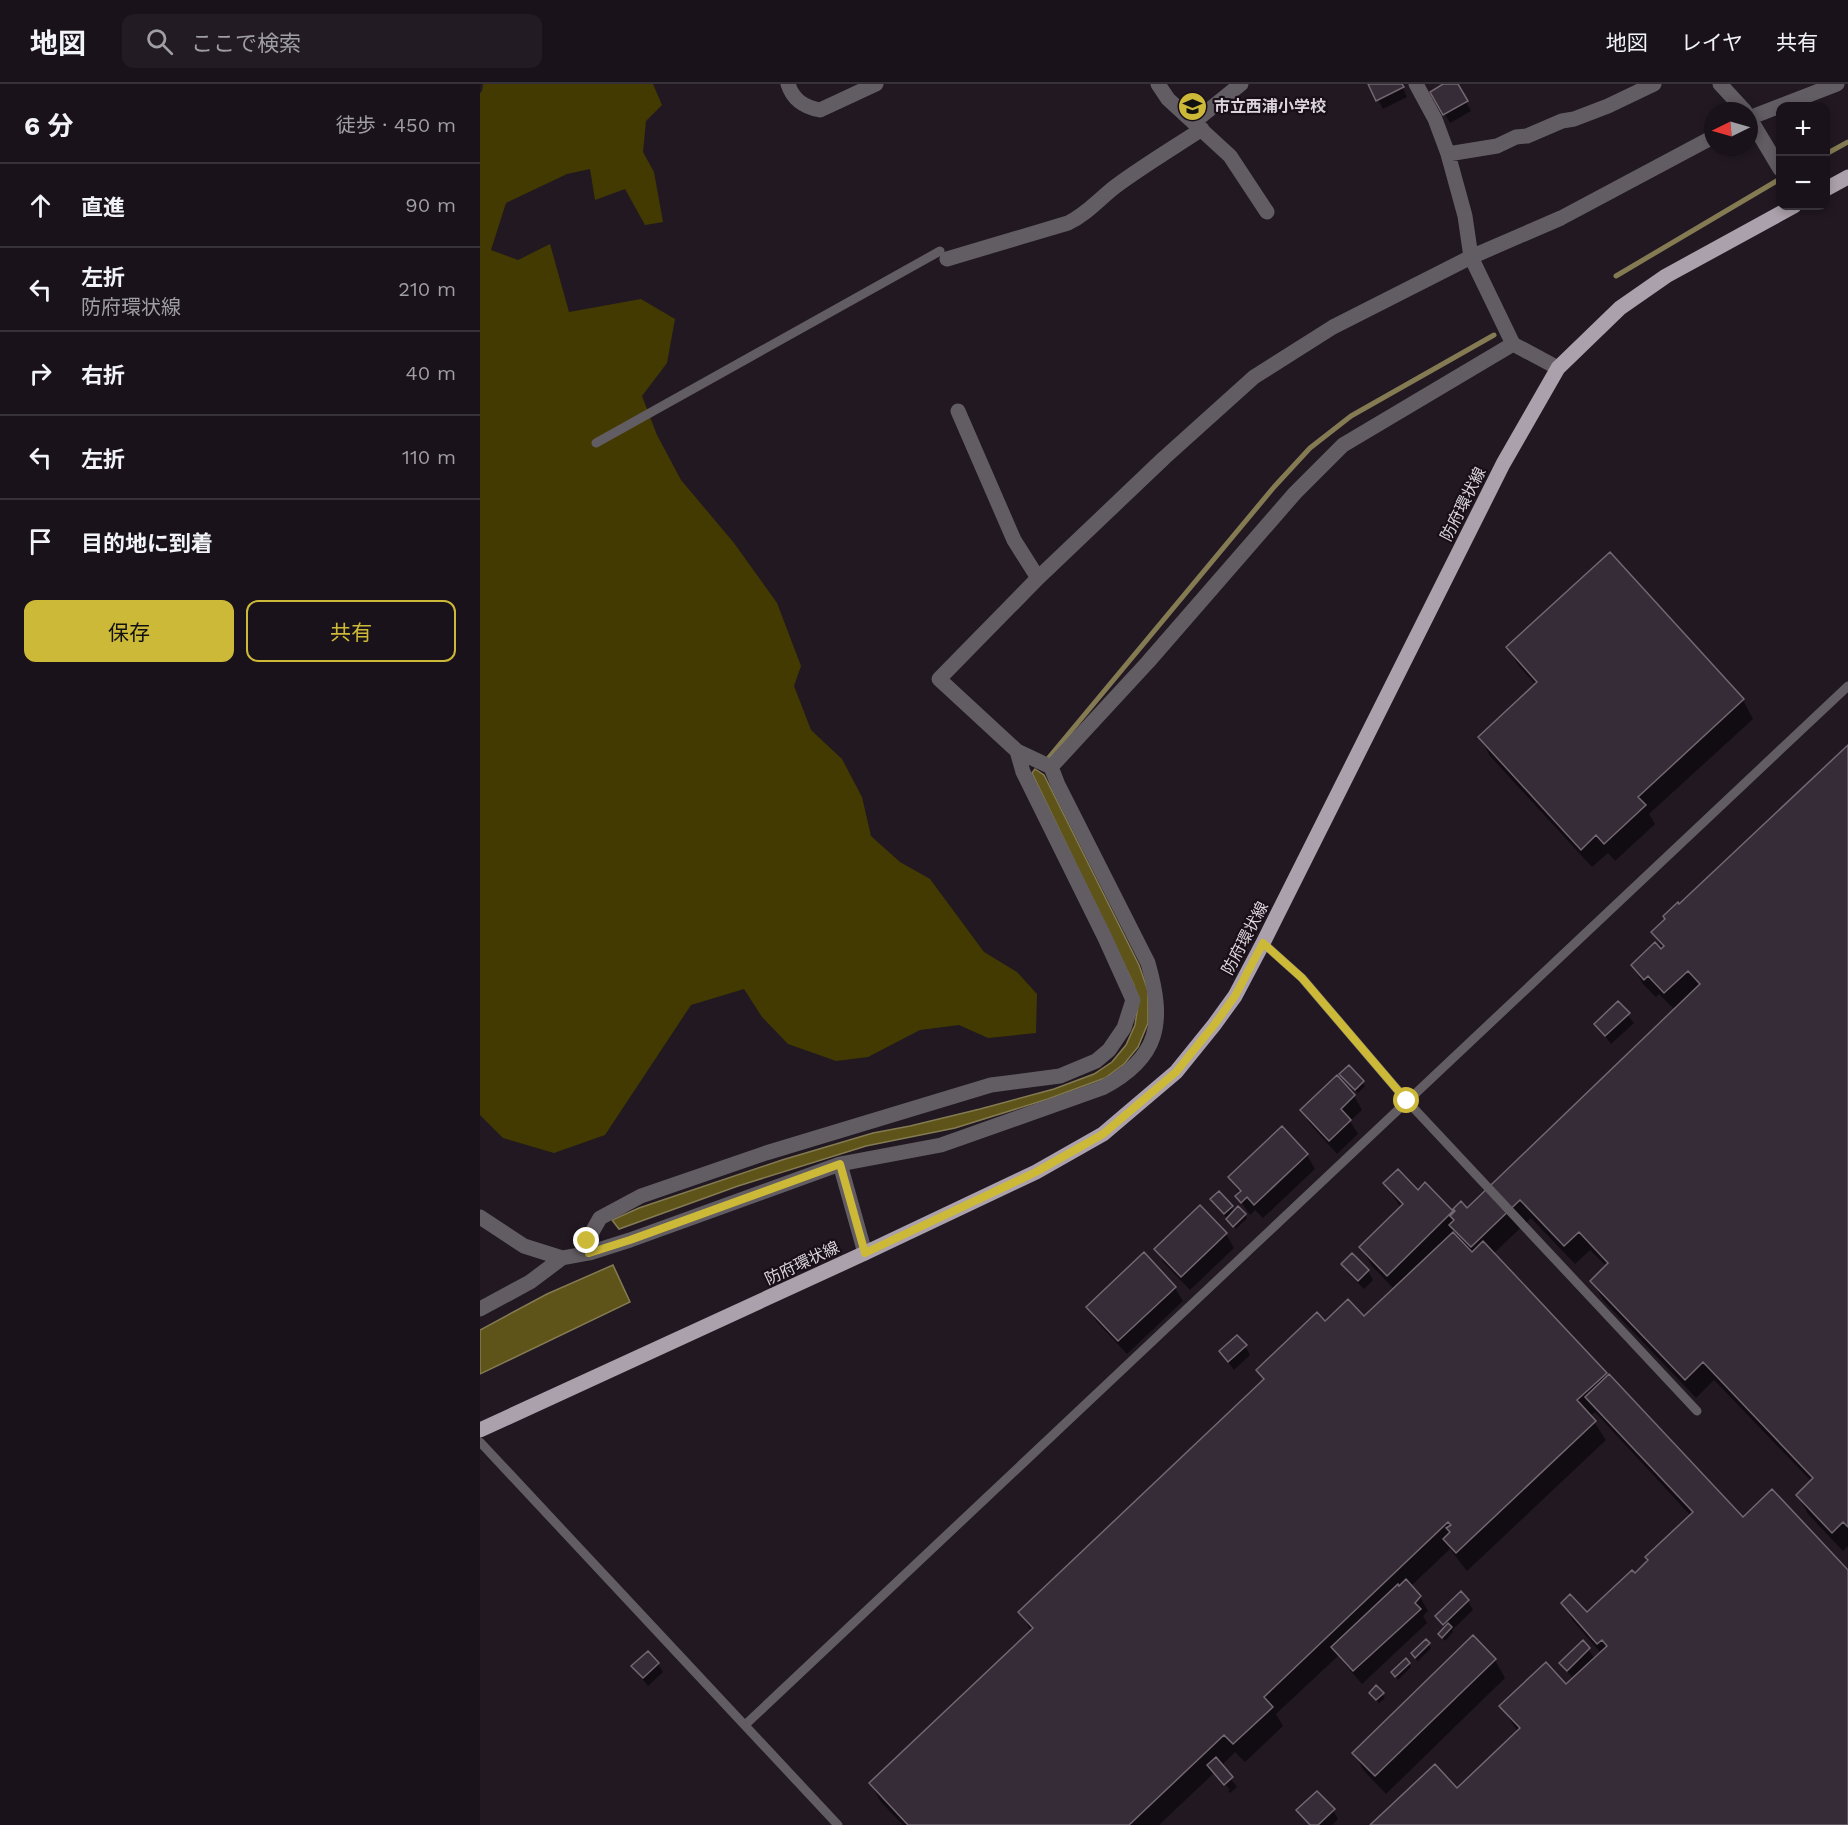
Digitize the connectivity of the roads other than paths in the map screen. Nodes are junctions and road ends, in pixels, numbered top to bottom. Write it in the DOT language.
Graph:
graph roads {
  1 [pos="788,84"];
  2 [pos="876,84"];
  3 [pos="1158,84"];
  4 [pos="1241,84"];
  5 [pos="1416,84"];
  6 [pos="1654,84"];
  7 [pos="1720,84"];
  8 [pos="1837,84"];
  9 [pos="1737,102"];
  10 [pos="1758,114"];
  11 [pos="1198,126"];
  12 [pos="1758,132"];
  13 [pos="1704,142"];
  14 [pos="1448,154"];
  15 [pos="1776,162"];
  16 [pos="1848,177"];
  17 [pos="1830,187"];
  18 [pos="1787,210"];
  19 [pos="1267,212"];
  20 [pos="943,255"];
  21 [pos="1471,257"];
  22 [pos="1513,344"];
  23 [pos="1558,368"];
  24 [pos="958,411"];
  25 [pos="596,443"];
  26 [pos="1038,578"];
  27 [pos="1848,686"];
  28 [pos="1017,751"];
  29 [pos="1051,767"];
  30 [pos="1263,943"];
  31 [pos="1407,1101"];
  32 [pos="840,1164"];
  33 [pos="480,1217"];
  34 [pos="589,1253"];
  35 [pos="865,1253"];
  36 [pos="562,1258"];
  37 [pos="480,1309"];
  38 [pos="1697,1411"];
  39 [pos="480,1430"];
  40 [pos="480,1442"];
  41 [pos="745,1725"];
  42 [pos="838,1825"];
  1 -- 2 [label="street"];
  3 -- 11 [label="street"];
  4 -- 11 [label="street"];
  5 -- 14 [label="street"];
  6 -- 14 [label="street"];
  7 -- 9 [label="street"];
  8 -- 10 [label="street"];
  11 -- 19 [label="street"];
  11 -- 20 [label="street"];
  12 -- 15 [label="street"];
  13 -- 21 [label="street"];
  14 -- 21 [label="street"];
  16 -- 17 [label="main road"];
  18 -- 23 [label="main road, 防府環状線"];
  20 -- 25 [label="lane"];
  21 -- 22 [label="street"];
  21 -- 26 [label="street"];
  22 -- 23 [label="street"];
  22 -- 29 [label="street"];
  23 -- 30 [label="main road, 防府環状線"];
  24 -- 26 [label="street"];
  26 -- 28 [label="street"];
  27 -- 31 [label="lane"];
  28 -- 29 [label="street"];
  28 -- 34 [label="street"];
  29 -- 32 [label="street"];
  30 -- 31 [label="lane"];
  30 -- 35 [label="main road, 防府環状線"];
  31 -- 38 [label="lane"];
  31 -- 41 [label="lane"];
  32 -- 34 [label="street"];
  32 -- 35 [label="street"];
  33 -- 36 [label="street"];
  34 -- 36 [label="street"];
  35 -- 39 [label="main road, 防府環状線"];
  36 -- 37 [label="street"];
  40 -- 41 [label="lane"];
  41 -- 42 [label="lane"];
}
